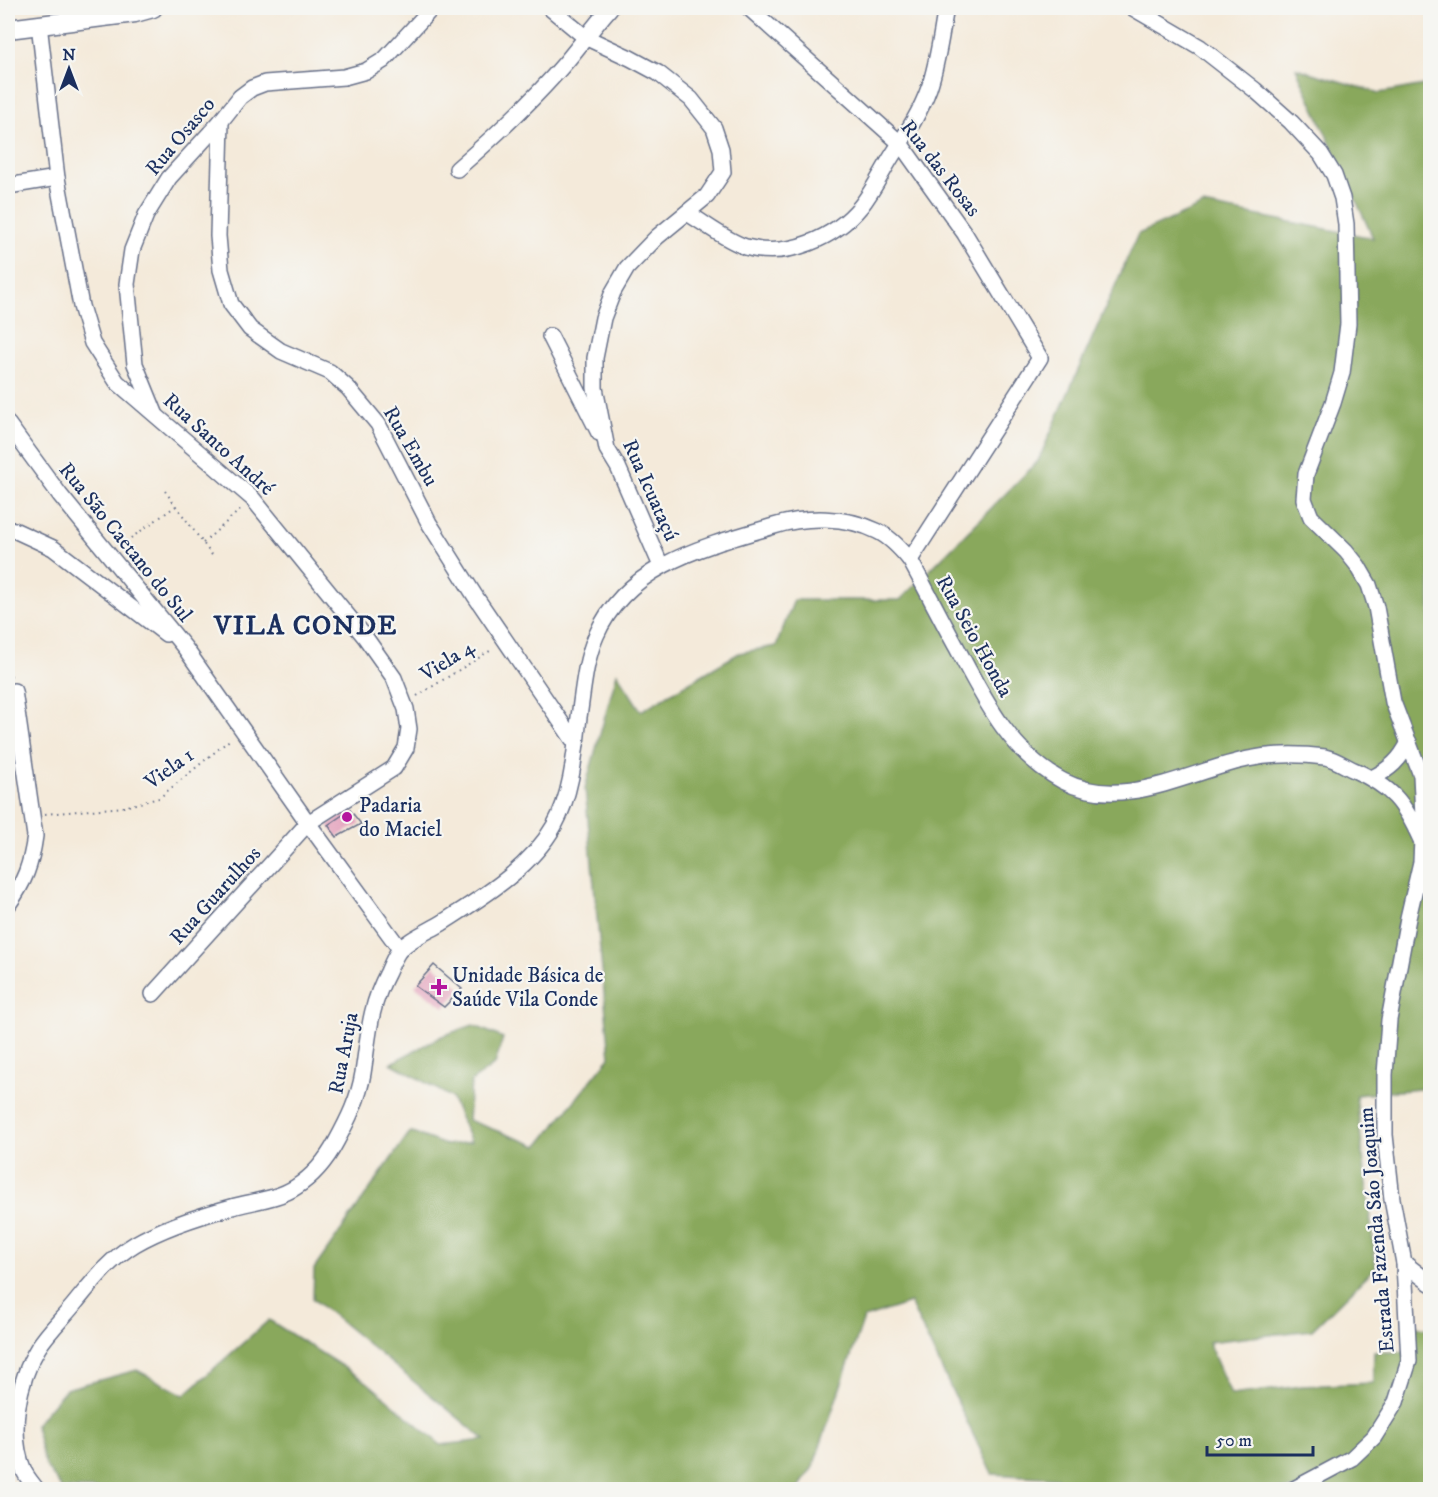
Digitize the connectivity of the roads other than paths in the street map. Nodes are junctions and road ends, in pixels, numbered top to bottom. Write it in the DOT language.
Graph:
graph roads {
  1 [pos="153,8"];
  2 [pos="432,8"];
  3 [pos="550,8"];
  4 [pos="610,8"];
  5 [pos="749,8"];
  6 [pos="946,8"];
  7 [pos="1133,8"];
  8 [pos="39,24"];
  9 [pos="8,29"];
  10 [pos="585,37"];
  11 [pos="221,121"];
  12 [pos="900,143"];
  13 [pos="457,169"];
  14 [pos="57,178"];
  15 [pos="8,186"];
  16 [pos="687,213"];
  17 [pos="550,336"];
  18 [pos="156,416"];
  19 [pos="8,424"];
  20 [pos="607,449"];
  21 [pos="8,529"];
  22 [pos="910,560"];
  23 [pos="661,566"];
  24 [pos="185,648"];
  25 [pos="14,691"];
  26 [pos="1409,742"];
  27 [pos="576,744"];
  28 [pos="1372,778"];
  29 [pos="308,823"];
  30 [pos="1421,840"];
  31 [pos="1426,862"];
  32 [pos="8,905"];
  33 [pos="400,949"];
  34 [pos="153,994"];
  35 [pos="1404,1263"];
  36 [pos="1431,1283"];
  37 [pos="37,1490"];
  38 [pos="1292,1490"];
  1 -- 8 [label="street"];
  2 -- 11 [label="street, Rua Osasco"];
  3 -- 10 [label="street"];
  4 -- 10 [label="street"];
  5 -- 12 [label="street, Rua das Rosas"];
  6 -- 12 [label="street"];
  7 -- 26 [label="street, Estrada Fazenda Sáo Joaquim"];
  8 -- 9 [label="street"];
  8 -- 14 [label="street, Rua Santo André"];
  10 -- 13 [label="street"];
  10 -- 16 [label="street, Rua Icuataçú"];
  11 -- 18 [label="street, Rua Osasco"];
  11 -- 27 [label="street, Rua Embu"];
  12 -- 16 [label="street"];
  12 -- 22 [label="street, Rua das Rosas"];
  14 -- 15 [label="street"];
  14 -- 18 [label="street, Rua Santo André"];
  16 -- 20 [label="street, Rua Icuataçú"];
  17 -- 20 [label="street"];
  18 -- 29 [label="street, Rua Santo André"];
  19 -- 24 [label="street, Rua São Caetano do Sul"];
  20 -- 23 [label="street, Rua Icuataçú"];
  21 -- 24 [label="street"];
  22 -- 23 [label="street, Rua Seio Honda"];
  22 -- 28 [label="street, Rua Seio Honda"];
  23 -- 27 [label="street, Rua Seio Honda"];
  24 -- 29 [label="street, Rua São Caetano do Sul"];
  25 -- 32 [label="street"];
  26 -- 28 [label="street"];
  26 -- 30 [label="street, Estrada Fazenda Sáo Joaquim"];
  27 -- 33 [label="street"];
  28 -- 30 [label="street, Rua Seio Honda"];
  29 -- 33 [label="street, Rua São Caetano do Sul"];
  29 -- 34 [label="street, Rua Guarulhos"];
  30 -- 31 [label="street, Estrada Fazenda Sáo Joaquim"];
  31 -- 35 [label="street, Estrada Fazenda Sáo Joaquim"];
  33 -- 37 [label="street, Rua Aruja"];
  35 -- 36 [label="street"];
  35 -- 38 [label="street, Estrada Fazenda Sáo Joaquim"];
}
